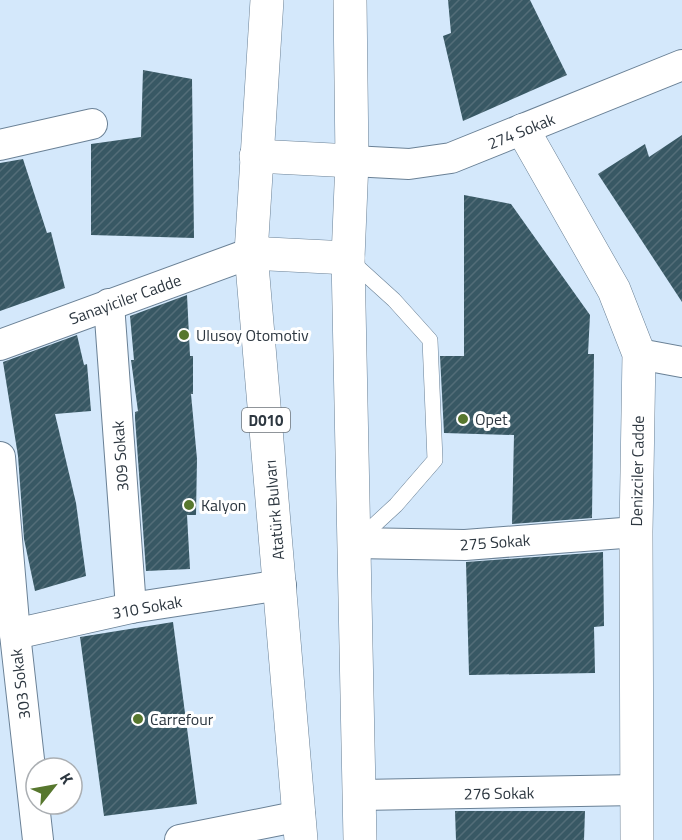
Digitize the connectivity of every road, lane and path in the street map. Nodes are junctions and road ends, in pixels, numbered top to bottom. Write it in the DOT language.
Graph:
graph roads {
  1 [pos="267,0"];
  2 [pos="350,0"];
  3 [pos="682,64"];
  4 [pos="92,124"];
  5 [pos="523,130"];
  6 [pos="0,145"];
  7 [pos="256,156"];
  8 [pos="352,161"];
  9 [pos="251,254"];
  10 [pos="348,258"];
  11 [pos="109,304"];
  12 [pos="0,345"];
  13 [pos="639,354"];
  14 [pos="682,362"];
  15 [pos="0,457"];
  16 [pos="636,532"];
  17 [pos="355,543"];
  18 [pos="281,585"];
  19 [pos="132,608"];
  20 [pos="15,634"];
  21 [pos="637,790"];
  22 [pos="361,795"];
  23 [pos="301,828"];
  24 [pos="38,840"];
  25 [pos="180,840"];
  26 [pos="360,840"];
  27 [pos="637,840"];
  1 -- 7 [label="main road, Atatürk Bulvarı / D010"];
  2 -- 8 [label="main road"];
  3 -- 5 [label="street, 274 Sokak"];
  4 -- 6 [label="street"];
  5 -- 8 [label="street, 274 Sokak"];
  5 -- 13 [label="main road, Denizciler Cadde"];
  7 -- 8 [label="main road"];
  7 -- 9 [label="main road, Atatürk Bulvarı / D010"];
  8 -- 10 [label="main road"];
  9 -- 10 [label="main road"];
  9 -- 11 [label="street, Sanayiciler Cadde"];
  9 -- 18 [label="main road, Atatürk Bulvarı / D010"];
  10 -- 17 [label="main road"];
  10 -- 17 [label="lane"];
  11 -- 12 [label="street, Sanayiciler Cadde"];
  11 -- 19 [label="street, 309 Sokak"];
  13 -- 14 [label="street"];
  13 -- 16 [label="main road, Denizciler Cadde"];
  15 -- 20 [label="street, 303 Sokak"];
  16 -- 17 [label="street, 275 Sokak"];
  16 -- 21 [label="main road, Denizciler Cadde"];
  17 -- 22 [label="main road"];
  18 -- 19 [label="street, 310 Sokak"];
  18 -- 23 [label="main road, Atatürk Bulvarı / D010"];
  19 -- 20 [label="street, 310 Sokak"];
  20 -- 24 [label="street, 303 Sokak"];
  21 -- 22 [label="street, 276 Sokak"];
  21 -- 27 [label="main road, Denizciler Cadde"];
  22 -- 26 [label="main road"];
  23 -- 25 [label="street"];
}
